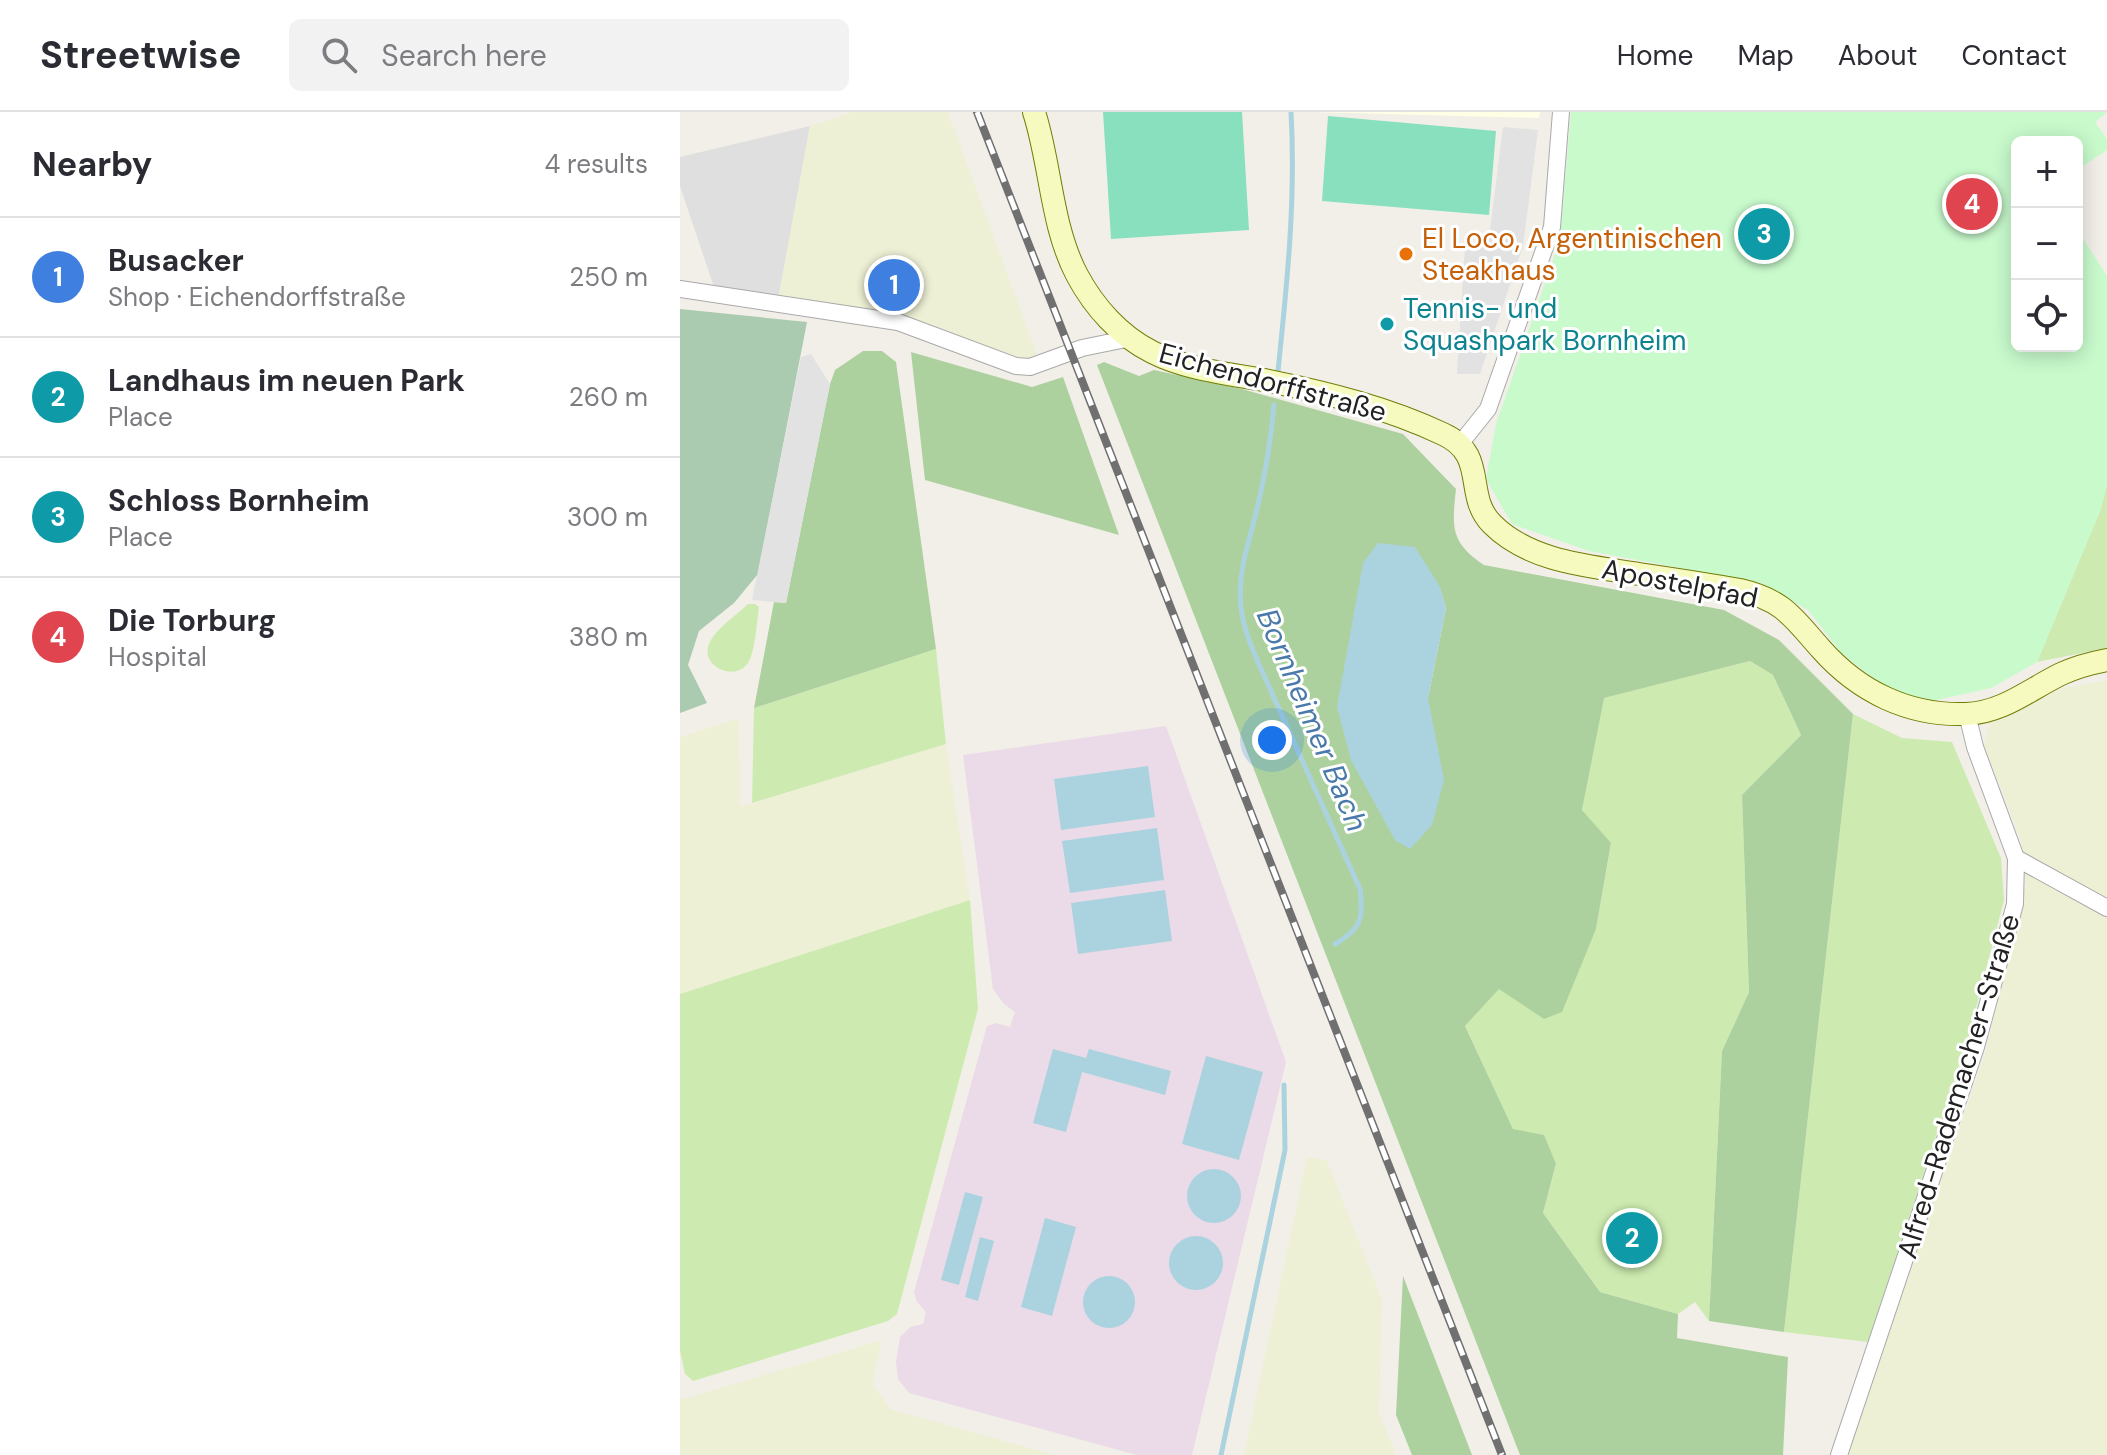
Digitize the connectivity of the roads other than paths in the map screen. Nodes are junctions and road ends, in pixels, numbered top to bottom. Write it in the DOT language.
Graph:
graph roads {
  1 [pos="1034,112"];
  2 [pos="1561,112"];
  3 [pos="680,289"];
  4 [pos="1131,338"];
  5 [pos="1460,444"];
  6 [pos="2107,660"];
  7 [pos="1967,714"];
  8 [pos="2016,858"];
  9 [pos="2107,908"];
  10 [pos="1839,1455"];
  1 -- 4 [label="street, Eichendorffstraße"];
  2 -- 5 [label="street"];
  3 -- 4 [label="street, Eichendorffstraße"];
  4 -- 5 [label="street, Eichendorffstraße"];
  5 -- 7 [label="street, Apostelpfad"];
  6 -- 7 [label="street, Apostelpfad"];
  7 -- 8 [label="street, Alfred-Rademacher-Straße"];
  8 -- 9 [label="street"];
  8 -- 10 [label="street, Alfred-Rademacher-Straße"];
}
